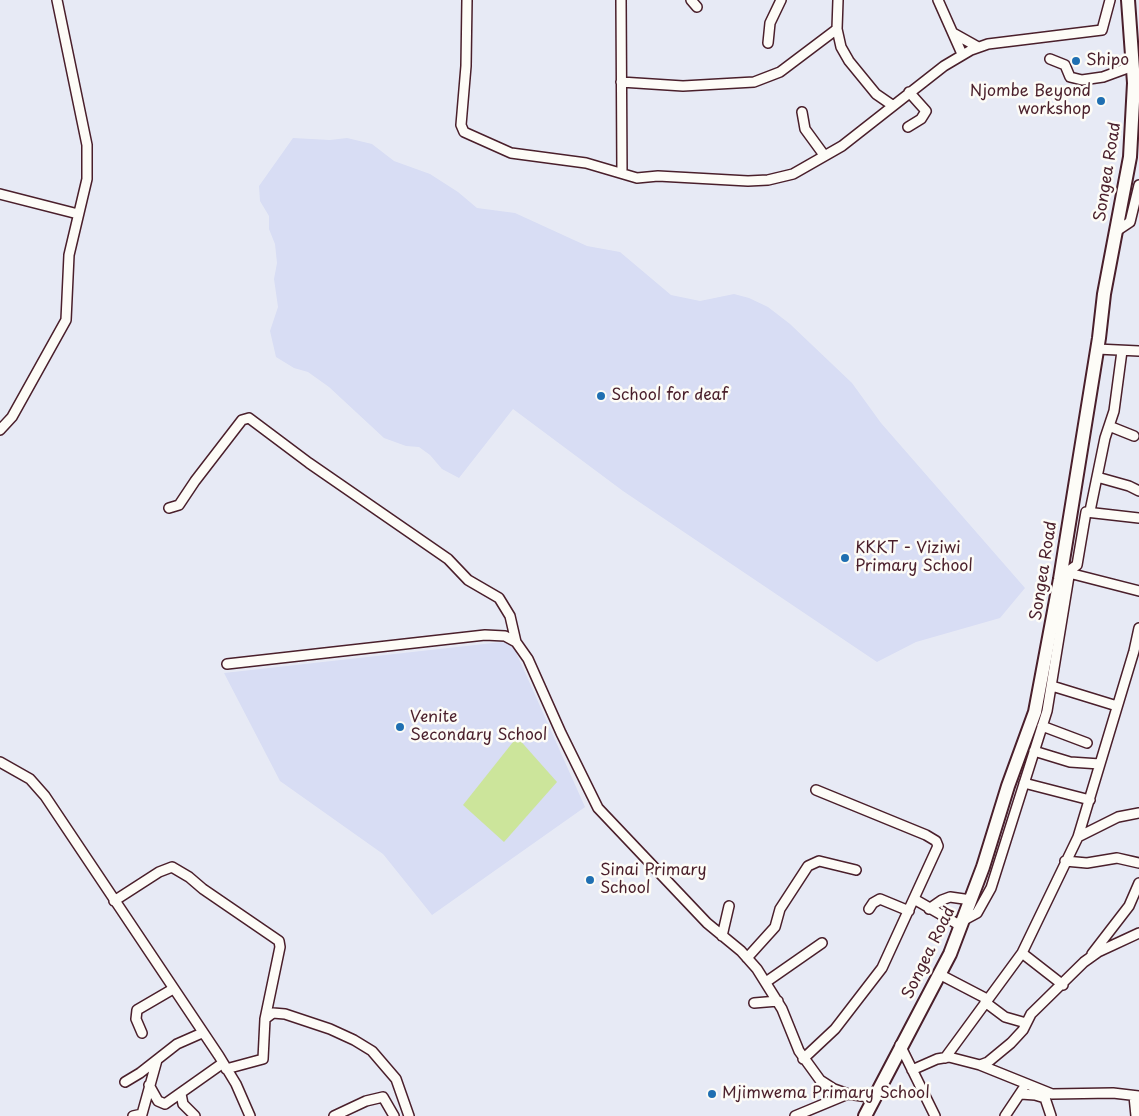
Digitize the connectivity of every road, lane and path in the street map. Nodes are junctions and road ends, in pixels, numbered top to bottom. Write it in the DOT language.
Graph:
graph roads {
  1 [pos="57,0"];
  2 [pos="467,0"];
  3 [pos="621,0"];
  4 [pos="781,0"];
  5 [pos="838,0"];
  6 [pos="938,0"];
  7 [pos="1110,0"];
  8 [pos="1128,0"];
  9 [pos="837,29"];
  10 [pos="953,33"];
  11 [pos="768,43"];
  12 [pos="978,47"];
  13 [pos="962,54"];
  14 [pos="1050,59"];
  15 [pos="1133,66"];
  16 [pos="621,82"];
  17 [pos="1136,83"];
  18 [pos="909,92"];
  19 [pos="892,105"];
  20 [pos="802,112"];
  21 [pos="908,128"];
  22 [pos="824,155"];
  23 [pos="622,173"];
  24 [pos="1139,185"];
  25 [pos="0,194"];
  26 [pos="78,214"];
  27 [pos="1115,232"];
  28 [pos="1097,349"];
  29 [pos="1122,351"];
  30 [pos="1139,351"];
  31 [pos="1109,426"];
  32 [pos="0,430"];
  33 [pos="1134,436"];
  34 [pos="1097,477"];
  35 [pos="1139,492"];
  36 [pos="169,508"];
  37 [pos="1090,511"];
  38 [pos="1139,518"];
  39 [pos="1067,571"];
  40 [pos="1139,591"];
  41 [pos="1139,628"];
  42 [pos="516,642"];
  43 [pos="227,664"];
  44 [pos="1052,686"];
  45 [pos="1117,706"];
  46 [pos="1042,726"];
  47 [pos="1087,743"];
  48 [pos="1034,751"];
  49 [pos="0,762"];
  50 [pos="1100,764"];
  51 [pos="1024,783"];
  52 [pos="816,790"];
  53 [pos="1090,800"];
  54 [pos="1139,813"];
  55 [pos="1078,837"];
  56 [pos="1065,861"];
  57 [pos="1139,863"];
  58 [pos="856,870"];
  59 [pos="1139,883"];
  60 [pos="914,899"];
  61 [pos="971,900"];
  62 [pos="114,901"];
  63 [pos="729,906"];
  64 [pos="869,909"];
  65 [pos="929,909"];
  66 [pos="909,911"];
  67 [pos="962,923"];
  68 [pos="1139,933"];
  69 [pos="722,936"];
  70 [pos="822,942"];
  71 [pos="1022,953"];
  72 [pos="747,958"];
  73 [pos="1089,958"];
  74 [pos="939,974"];
  75 [pos="766,982"];
  76 [pos="1062,985"];
  77 [pos="173,989"];
  78 [pos="986,1000"];
  79 [pos="778,1001"];
  80 [pos="754,1003"];
  81 [pos="265,1019"];
  82 [pos="1026,1023"];
  83 [pos="142,1033"];
  84 [pos="202,1033"];
  85 [pos="900,1045"];
  86 [pos="157,1058"];
  87 [pos="945,1058"];
  88 [pos="803,1059"];
  89 [pos="980,1065"];
  90 [pos="225,1066"];
  91 [pos="912,1070"];
  92 [pos="125,1082"];
  93 [pos="1024,1084"];
  94 [pos="149,1085"];
  95 [pos="181,1094"];
  96 [pos="848,1094"];
  97 [pos="1021,1094"];
  98 [pos="1137,1096"];
  99 [pos="875,1098"];
  100 [pos="139,1116"];
  101 [pos="195,1116"];
  102 [pos="250,1116"];
  103 [pos="334,1116"];
  104 [pos="394,1116"];
  105 [pos="409,1116"];
  106 [pos="796,1116"];
  107 [pos="865,1116"];
  108 [pos="935,1116"];
  109 [pos="1005,1116"];
  110 [pos="1051,1116"];
  111 [pos="1136,1116"];
  1 -- 26 [label="street"];
  2 -- 23 [label="street"];
  3 -- 16 [label="street"];
  4 -- 11 [label="street"];
  5 -- 9 [label="street"];
  6 -- 10 [label="street"];
  7 -- 12 [label="street"];
  8 -- 15 [label="highway, Songea Road"];
  9 -- 16 [label="street"];
  9 -- 19 [label="street"];
  10 -- 12 [label="street"];
  10 -- 13 [label="street"];
  12 -- 13 [label="street"];
  13 -- 18 [label="street"];
  14 -- 15 [label="street"];
  15 -- 17 [label="highway, Songea Road"];
  16 -- 23 [label="street"];
  17 -- 27 [label="highway, Songea Road"];
  18 -- 19 [label="street"];
  18 -- 21 [label="street"];
  19 -- 22 [label="street"];
  20 -- 22 [label="street"];
  22 -- 23 [label="street"];
  24 -- 27 [label="street"];
  25 -- 26 [label="street"];
  26 -- 32 [label="street"];
  27 -- 28 [label="highway, Songea Road"];
  28 -- 29 [label="street"];
  28 -- 39 [label="highway, Songea Road"];
  29 -- 30 [label="street"];
  29 -- 31 [label="street"];
  31 -- 33 [label="street"];
  31 -- 34 [label="street"];
  34 -- 35 [label="street"];
  34 -- 37 [label="street"];
  36 -- 42 [label="street"];
  37 -- 38 [label="street"];
  37 -- 39 [label="street"];
  39 -- 40 [label="street"];
  39 -- 44 [label="street"];
  39 -- 61 [label="highway, Songea Road"];
  41 -- 45 [label="street"];
  42 -- 43 [label="street"];
  42 -- 69 [label="street"];
  44 -- 45 [label="street"];
  44 -- 46 [label="street"];
  45 -- 50 [label="street"];
  46 -- 47 [label="street"];
  46 -- 48 [label="street"];
  48 -- 50 [label="street"];
  48 -- 51 [label="street"];
  49 -- 62 [label="street"];
  50 -- 53 [label="street"];
  51 -- 53 [label="street"];
  51 -- 67 [label="street"];
  52 -- 60 [label="street"];
  53 -- 55 [label="street"];
  54 -- 55 [label="street"];
  55 -- 56 [label="street"];
  56 -- 57 [label="street"];
  56 -- 71 [label="street"];
  58 -- 72 [label="street"];
  59 -- 73 [label="street"];
  60 -- 65 [label="street"];
  60 -- 66 [label="street"];
  61 -- 65 [label="street"];
  61 -- 67 [label="highway, Songea Road"];
  62 -- 77 [label="street"];
  62 -- 81 [label="street"];
  63 -- 69 [label="street"];
  64 -- 66 [label="street"];
  65 -- 67 [label="street"];
  66 -- 88 [label="street"];
  67 -- 74 [label="highway, Songea Road"];
  68 -- 73 [label="street"];
  69 -- 72 [label="street"];
  70 -- 75 [label="street"];
  71 -- 76 [label="street"];
  71 -- 78 [label="street"];
  72 -- 75 [label="street"];
  73 -- 76 [label="street"];
  74 -- 78 [label="street"];
  74 -- 85 [label="highway, Songea Road"];
  75 -- 79 [label="street"];
  76 -- 82 [label="street"];
  77 -- 83 [label="street"];
  77 -- 84 [label="street"];
  78 -- 82 [label="street"];
  78 -- 87 [label="street"];
  79 -- 80 [label="street"];
  79 -- 88 [label="street"];
  81 -- 90 [label="street"];
  81 -- 105 [label="street"];
  82 -- 89 [label="street"];
  84 -- 86 [label="street"];
  84 -- 90 [label="street"];
  85 -- 91 [label="street"];
  85 -- 99 [label="highway, Songea Road"];
  86 -- 92 [label="street"];
  86 -- 94 [label="street"];
  87 -- 89 [label="street"];
  87 -- 91 [label="street"];
  88 -- 96 [label="street"];
  89 -- 93 [label="street"];
  90 -- 95 [label="street"];
  90 -- 102 [label="street"];
  91 -- 108 [label="street"];
  93 -- 97 [label="street"];
  93 -- 98 [label="street"];
  94 -- 95 [label="street"];
  94 -- 100 [label="street"];
  95 -- 101 [label="street"];
  96 -- 99 [label="street"];
  96 -- 106 [label="street"];
  97 -- 109 [label="street"];
  97 -- 110 [label="street"];
  98 -- 111 [label="street"];
  99 -- 107 [label="highway, Songea Road"];
  103 -- 104 [label="street"];
}
